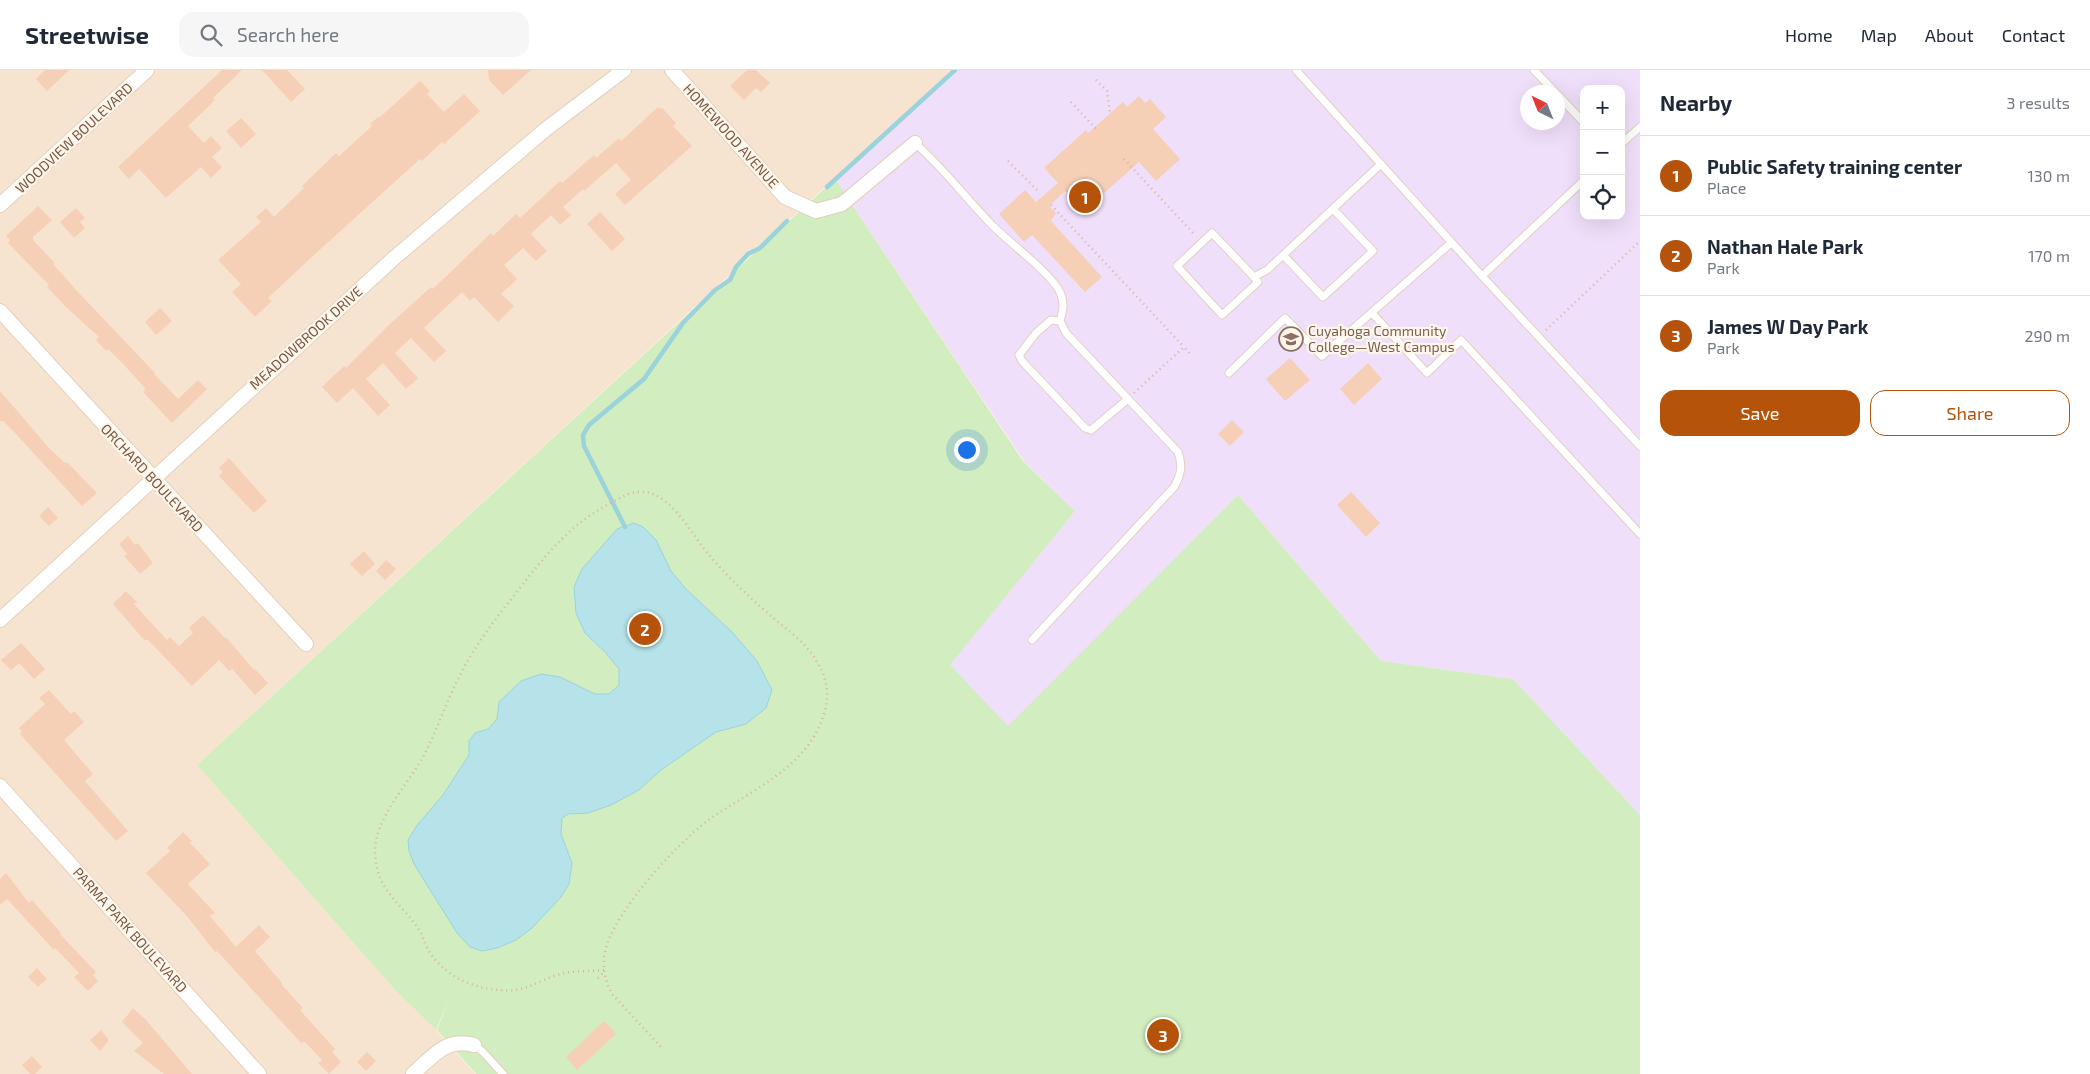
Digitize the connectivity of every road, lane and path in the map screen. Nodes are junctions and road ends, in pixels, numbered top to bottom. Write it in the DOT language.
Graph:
graph roads {
  1 [pos="147,70"];
  2 [pos="624,70"];
  3 [pos="672,70"];
  4 [pos="1296,70"];
  5 [pos="1534,70"];
  6 [pos="1096,80"];
  7 [pos="1548,85"];
  8 [pos="1071,102"];
  9 [pos="1565,103"];
  10 [pos="1110,113"];
  11 [pos="1580,119"];
  12 [pos="1640,127"];
  13 [pos="1097,130"];
  14 [pos="1625,140"];
  15 [pos="915,143"];
  16 [pos="1124,159"];
  17 [pos="1008,161"];
  18 [pos="1381,164"];
  19 [pos="1580,184"];
  20 [pos="1039,192"];
  21 [pos="0,205"];
  22 [pos="1051,206"];
  23 [pos="1333,209"];
  24 [pos="1193,233"];
  25 [pos="1640,241"];
  26 [pos="1451,242"];
  27 [pos="1283,256"];
  28 [pos="1482,276"];
  29 [pos="1254,277"];
  30 [pos="0,311"];
  31 [pos="1372,313"];
  32 [pos="1060,322"];
  33 [pos="1546,330"];
  34 [pos="1184,347"];
  35 [pos="1192,356"];
  36 [pos="1229,373"];
  37 [pos="1128,399"];
  38 [pos="1640,446"];
  39 [pos="152,479"];
  40 [pos="1640,534"];
  41 [pos="0,620"];
  42 [pos="1032,640"];
  43 [pos="306,644"];
  44 [pos="0,786"];
  45 [pos="604,971"];
  46 [pos="598,978"];
  47 [pos="474,1045"];
  48 [pos="660,1047"];
  49 [pos="259,1074"];
  50 [pos="413,1074"];
  51 [pos="503,1074"];
  1 -- 21 [label="street, WOODVIEW BOULEVARD"];
  2 -- 39 [label="street, MEADOWBROOK DRIVE"];
  3 -- 15 [label="street, HOMEWOOD AVENUE"];
  4 -- 18 [label="lane"];
  5 -- 7 [label="lane"];
  6 -- 10 [label="path"];
  8 -- 13 [label="path"];
  9 -- 11 [label="lane"];
  12 -- 14 [label="lane"];
  15 -- 32 [label="lane"];
  16 -- 24 [label="path"];
  17 -- 20 [label="path"];
  18 -- 23 [label="lane"];
  18 -- 26 [label="lane"];
  19 -- 28 [label="lane"];
  22 -- 34 [label="path"];
  23 -- 27 [label="lane"];
  23 -- 27 [label="lane"];
  25 -- 33 [label="path"];
  26 -- 28 [label="lane"];
  26 -- 31 [label="lane"];
  27 -- 29 [label="lane"];
  28 -- 38 [label="lane"];
  29 -- 29 [label="lane"];
  30 -- 39 [label="street, ORCHARD BOULEVARD"];
  31 -- 36 [label="lane"];
  31 -- 40 [label="lane"];
  32 -- 37 [label="lane"];
  32 -- 37 [label="lane"];
  34 -- 35 [label="path"];
  34 -- 37 [label="path"];
  37 -- 42 [label="lane"];
  39 -- 41 [label="street, MEADOWBROOK DRIVE"];
  39 -- 43 [label="street, ORCHARD BOULEVARD"];
  44 -- 49 [label="street, PARMA PARK BOULEVARD"];
  45 -- 45 [label="path"];
  45 -- 46 [label="path"];
  45 -- 48 [label="path"];
  47 -- 50 [label="street"];
  47 -- 51 [label="lane"];
}
